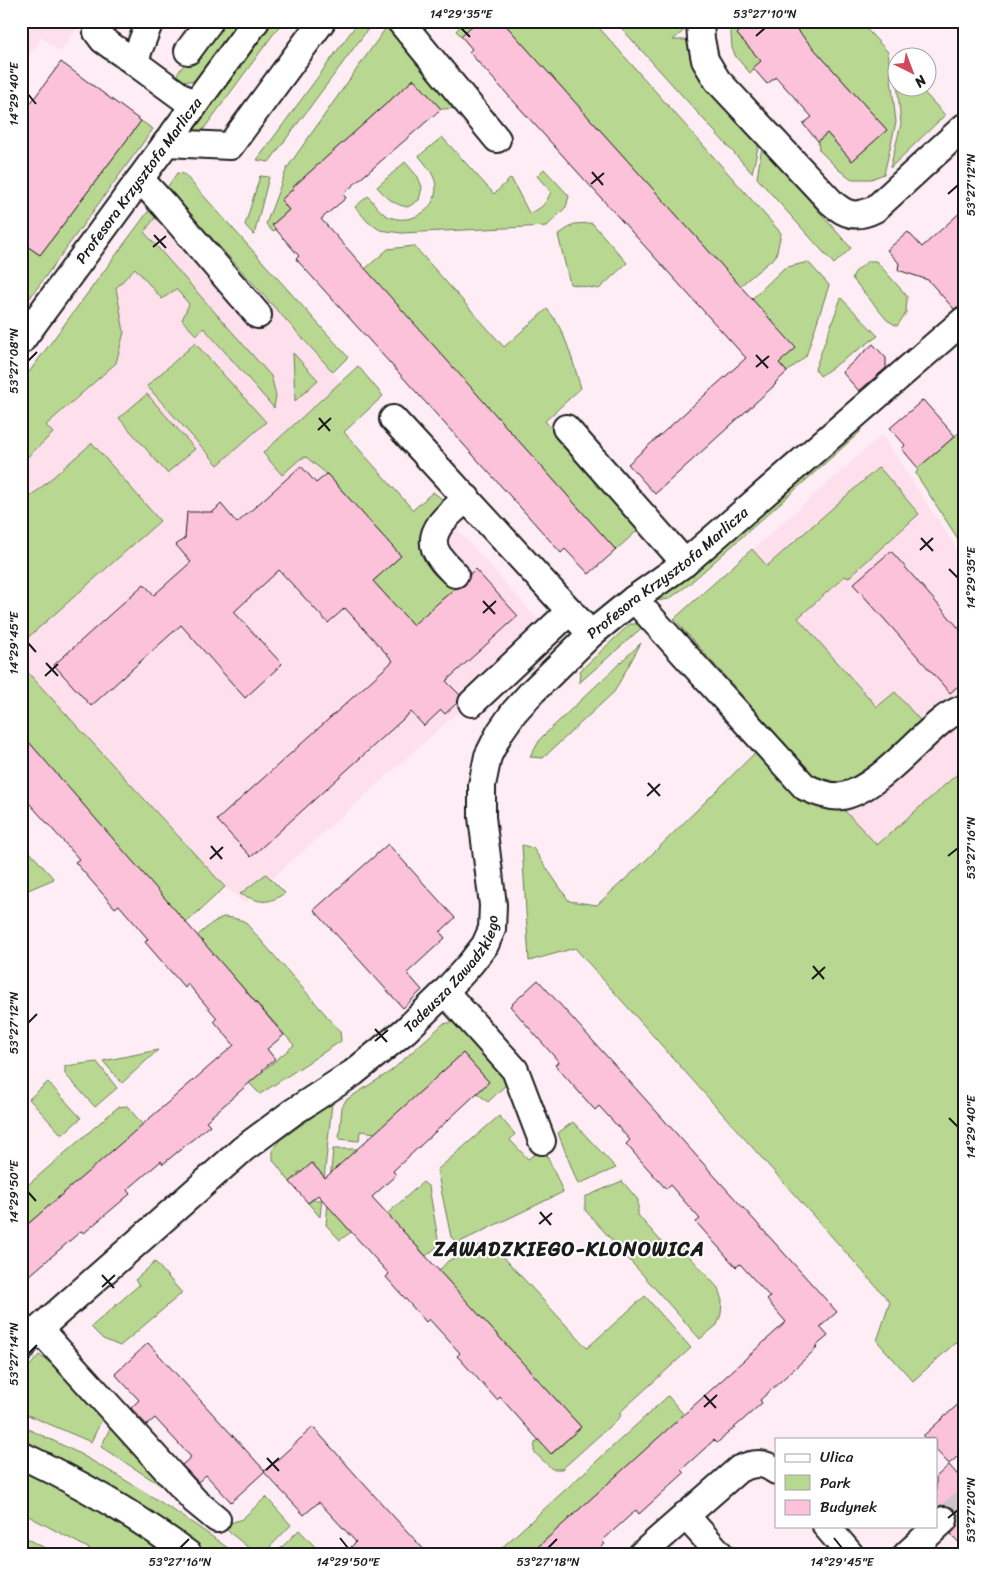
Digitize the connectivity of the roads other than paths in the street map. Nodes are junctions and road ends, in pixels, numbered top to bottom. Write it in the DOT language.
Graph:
graph roads {
  1 [pos="98,21"];
  2 [pos="152,21"];
  3 [pos="210,21"];
  4 [pos="256,21"];
  5 [pos="322,21"];
  6 [pos="400,21"];
  7 [pos="700,21"];
  8 [pos="188,51"];
  9 [pos="134,62"];
  10 [pos="194,106"];
  11 [pos="964,127"];
  12 [pos="498,139"];
  13 [pos="166,143"];
  14 [pos="140,179"];
  15 [pos="258,315"];
  16 [pos="964,320"];
  17 [pos="21,341"];
  18 [pos="393,419"];
  19 [pos="566,428"];
  20 [pos="467,498"];
  21 [pos="685,563"];
  22 [pos="455,574"];
  23 [pos="634,599"];
  24 [pos="570,611"];
  25 [pos="591,634"];
  26 [pos="472,704"];
  27 [pos="964,708"];
  28 [pos="445,992"];
  29 [pos="542,1141"];
  30 [pos="39,1328"];
  31 [pos="21,1349"];
  32 [pos="21,1455"];
  33 [pos="765,1467"];
  34 [pos="686,1515"];
  35 [pos="217,1519"];
  36 [pos="944,1520"];
  37 [pos="938,1526"];
  38 [pos="828,1528"];
  39 [pos="936,1528"];
  40 [pos="716,1552"];
  41 [pos="914,1552"];
  42 [pos="188,1554"];
  43 [pos="642,1554"];
  44 [pos="850,1554"];
  1 -- 9 [label="street"];
  2 -- 9 [label="street"];
  3 -- 8 [label="street"];
  4 -- 10 [label="street, Profesora Krzysztofa Marlicza"];
  5 -- 13 [label="street"];
  6 -- 12 [label="street"];
  7 -- 11 [label="street"];
  9 -- 10 [label="street"];
  10 -- 13 [label="street, Profesora Krzysztofa Marlicza"];
  13 -- 14 [label="street, Profesora Krzysztofa Marlicza"];
  14 -- 15 [label="street"];
  14 -- 17 [label="street, Profesora Krzysztofa Marlicza"];
  16 -- 21 [label="street, Profesora Krzysztofa Marlicza"];
  18 -- 20 [label="street, Profesora Krzysztofa Marlicza"];
  19 -- 21 [label="street"];
  20 -- 22 [label="street"];
  20 -- 24 [label="street, Profesora Krzysztofa Marlicza"];
  21 -- 23 [label="street, Profesora Krzysztofa Marlicza"];
  23 -- 25 [label="street, Profesora Krzysztofa Marlicza"];
  23 -- 27 [label="street"];
  24 -- 25 [label="street, Profesora Krzysztofa Marlicza"];
  24 -- 26 [label="street"];
  25 -- 28 [label="street, Tadeusza Zawadzkiego"];
  28 -- 29 [label="street"];
  28 -- 30 [label="street, Tadeusza Zawadzkiego"];
  30 -- 31 [label="street, Tadeusza Zawadzkiego"];
  30 -- 35 [label="street"];
  32 -- 42 [label="street"];
  33 -- 34 [label="street"];
  34 -- 40 [label="street"];
  34 -- 43 [label="street"];
  36 -- 37 [label="street"];
  38 -- 44 [label="street"];
  39 -- 41 [label="street"];
}
